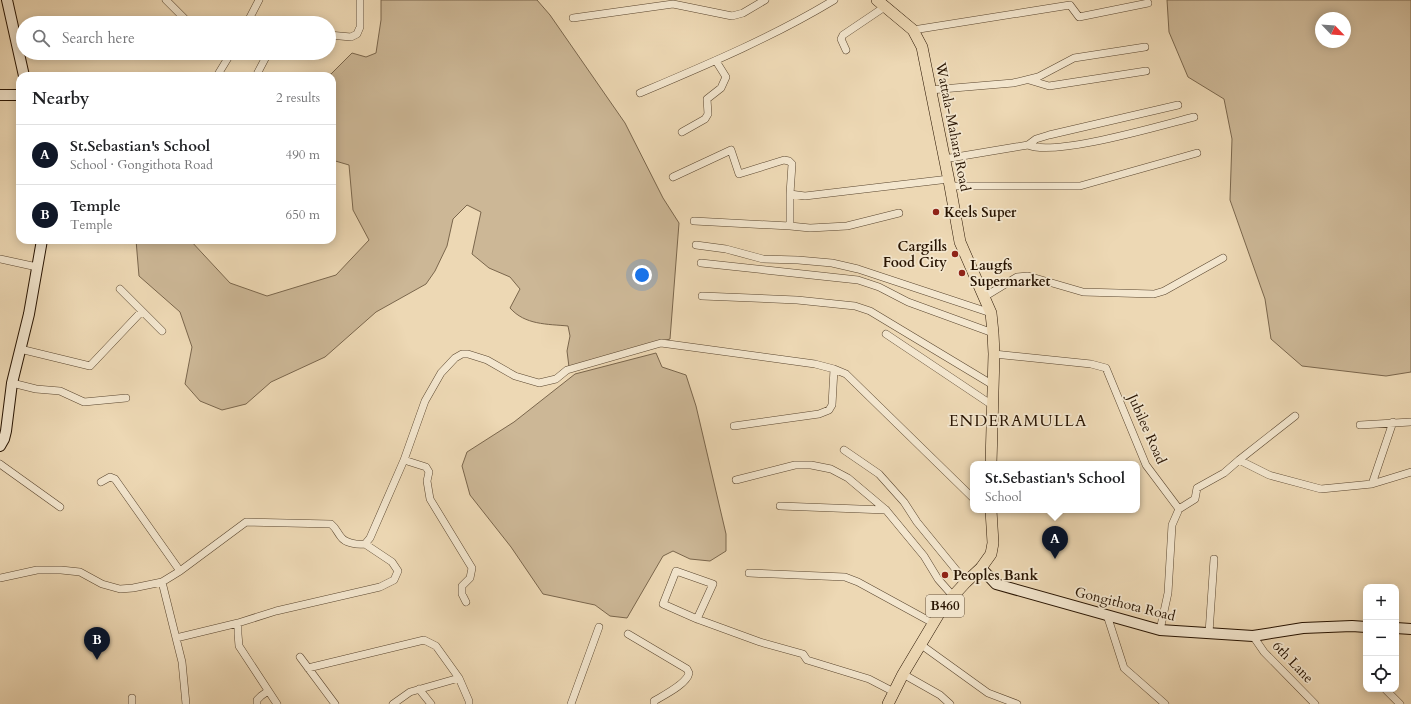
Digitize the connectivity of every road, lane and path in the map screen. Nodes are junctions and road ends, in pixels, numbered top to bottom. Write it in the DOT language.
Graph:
graph roads {
  1 [pos="7,0"];
  2 [pos="166,0"];
  3 [pos="259,0"];
  4 [pos="360,0"];
  5 [pos="765,0"];
  6 [pos="834,0"];
  7 [pos="673,2"];
  8 [pos="881,2"];
  9 [pos="1148,3"];
  10 [pos="182,16"];
  11 [pos="251,16"];
  12 [pos="572,18"];
  13 [pos="913,30"];
  14 [pos="336,36"];
  15 [pos="16,40"];
  16 [pos="1145,47"];
  17 [pos="846,50"];
  18 [pos="20,60"];
  19 [pos="227,60"];
  20 [pos="264,60"];
  21 [pos="716,61"];
  22 [pos="1146,71"];
  23 [pos="23,72"];
  24 [pos="219,72"];
  25 [pos="258,72"];
  26 [pos="1027,80"];
  27 [pos="930,90"];
  28 [pos="640,93"];
  29 [pos="0,94"];
  30 [pos="16,95"];
  31 [pos="1178,105"];
  32 [pos="1194,117"];
  33 [pos="682,132"];
  34 [pos="1028,145"];
  35 [pos="1197,153"];
  36 [pos="944,158"];
  37 [pos="673,177"];
  38 [pos="950,183"];
  39 [pos="790,194"];
  40 [pos="899,213"];
  41 [pos="694,221"];
  42 [pos="790,226"];
  43 [pos="41,244"];
  44 [pos="696,245"];
  45 [pos="1223,258"];
  46 [pos="0,259"];
  47 [pos="701,263"];
  48 [pos="37,267"];
  49 [pos="120,289"];
  50 [pos="702,296"];
  51 [pos="984,297"];
  52 [pos="142,311"];
  53 [pos="991,314"];
  54 [pos="162,332"];
  55 [pos="994,333"];
  56 [pos="886,334"];
  57 [pos="20,349"];
  58 [pos="994,354"];
  59 [pos="834,369"];
  60 [pos="12,383"];
  61 [pos="993,385"];
  62 [pos="126,398"];
  63 [pos="992,405"];
  64 [pos="1295,416"];
  65 [pos="1393,422"];
  66 [pos="1411,422"];
  67 [pos="1360,425"];
  68 [pos="734,426"];
  69 [pos="0,446"];
  70 [pos="844,450"];
  71 [pos="404,460"];
  72 [pos="1239,460"];
  73 [pos="991,461"];
  74 [pos="0,464"];
  75 [pos="1411,472"];
  76 [pos="736,480"];
  77 [pos="101,482"];
  78 [pos="1372,484"];
  79 [pos="970,495"];
  80 [pos="780,506"];
  81 [pos="60,507"];
  82 [pos="1179,509"];
  83 [pos="886,510"];
  84 [pos="989,513"];
  85 [pos="365,544"];
  86 [pos="1214,560"];
  87 [pos="981,568"];
  88 [pos="180,571"];
  89 [pos="749,573"];
  90 [pos="0,578"];
  91 [pos="162,582"];
  92 [pos="966,582"];
  93 [pos="953,596"];
  94 [pos="466,602"];
  95 [pos="1107,615"];
  96 [pos="697,619"];
  97 [pos="238,623"];
  98 [pos="933,623"];
  99 [pos="599,626"];
  100 [pos="1363,628"];
  101 [pos="1399,628"];
  102 [pos="1411,629"];
  103 [pos="1160,630"];
  104 [pos="1209,633"];
  105 [pos="628,634"];
  106 [pos="1253,636"];
  107 [pos="176,638"];
  108 [pos="920,644"];
  109 [pos="300,657"];
  110 [pos="308,668"];
  111 [pos="903,674"];
  112 [pos="459,678"];
  113 [pos="419,689"];
  114 [pos="268,691"];
  115 [pos="894,692"];
  116 [pos="1388,692"];
  117 [pos="186,704"];
  118 [pos="258,704"];
  119 [pos="277,704"];
  120 [pos="335,704"];
  121 [pos="393,704"];
  122 [pos="431,704"];
  123 [pos="469,704"];
  124 [pos="571,704"];
  125 [pos="654,704"];
  126 [pos="888,704"];
  127 [pos="950,704"];
  128 [pos="1016,704"];
  129 [pos="1165,704"];
  130 [pos="1315,704"];
  131 [pos="1400,704"];
  1 -- 15 [label="street"];
  2 -- 10 [label="street"];
  3 -- 11 [label="street"];
  4 -- 14 [label="street"];
  5 -- 7 [label="street"];
  6 -- 21 [label="street"];
  7 -- 12 [label="street"];
  8 -- 13 [label="main road, Wattala-Mahara Road"];
  8 -- 17 [label="street"];
  9 -- 13 [label="street"];
  13 -- 27 [label="main road, Wattala-Mahara Road"];
  16 -- 26 [label="street"];
  18 -- 23 [label="street"];
  19 -- 24 [label="street"];
  20 -- 25 [label="street"];
  21 -- 28 [label="street"];
  21 -- 33 [label="street"];
  22 -- 26 [label="street"];
  26 -- 27 [label="street"];
  27 -- 36 [label="main road, Wattala-Mahara Road"];
  29 -- 30 [label="street"];
  31 -- 34 [label="street"];
  32 -- 34 [label="street"];
  34 -- 36 [label="street"];
  35 -- 38 [label="street"];
  36 -- 38 [label="main road, Wattala-Mahara Road"];
  37 -- 39 [label="street"];
  38 -- 39 [label="street"];
  38 -- 51 [label="main road, Wattala-Mahara Road"];
  39 -- 42 [label="street"];
  40 -- 42 [label="street"];
  41 -- 42 [label="street"];
  43 -- 48 [label="street"];
  44 -- 53 [label="street"];
  45 -- 51 [label="street"];
  46 -- 48 [label="street"];
  47 -- 55 [label="street"];
  48 -- 57 [label="street"];
  49 -- 52 [label="street"];
  50 -- 61 [label="street"];
  51 -- 53 [label="main road, Wattala-Mahara Road"];
  52 -- 54 [label="street"];
  52 -- 57 [label="street"];
  53 -- 55 [label="main road, Wattala-Mahara Road"];
  55 -- 58 [label="main road, Wattala-Mahara Road"];
  56 -- 63 [label="street"];
  57 -- 60 [label="street"];
  58 -- 61 [label="main road, Wattala-Mahara Road"];
  58 -- 82 [label="street, Jubilee Road"];
  59 -- 68 [label="street"];
  59 -- 71 [label="street"];
  59 -- 79 [label="street"];
  60 -- 62 [label="street"];
  60 -- 69 [label="street"];
  61 -- 63 [label="main road, Wattala-Mahara Road"];
  63 -- 73 [label="main road, Wattala-Mahara Road"];
  64 -- 72 [label="street"];
  65 -- 66 [label="street"];
  65 -- 67 [label="street"];
  65 -- 78 [label="street"];
  70 -- 92 [label="street"];
  71 -- 85 [label="street"];
  71 -- 94 [label="street"];
  72 -- 78 [label="street"];
  72 -- 82 [label="street"];
  74 -- 81 [label="street"];
  75 -- 78 [label="street"];
  76 -- 83 [label="street"];
  77 -- 88 [label="street"];
  80 -- 83 [label="street"];
  82 -- 103 [label="street"];
  83 -- 93 [label="street"];
  84 -- 87 [label="main road, B460"];
  85 -- 88 [label="street"];
  85 -- 97 [label="street"];
  86 -- 104 [label="street"];
  87 -- 92 [label="main road, B460"];
  87 -- 95 [label="street, Gongithota Road"];
  88 -- 91 [label="street"];
  89 -- 98 [label="street"];
  90 -- 91 [label="street"];
  91 -- 107 [label="street"];
  92 -- 93 [label="main road, B460"];
  93 -- 98 [label="main road, B460"];
  95 -- 103 [label="street, Gongithota Road"];
  95 -- 129 [label="street"];
  96 -- 96 [label="street"];
  96 -- 115 [label="street"];
  97 -- 107 [label="street"];
  97 -- 114 [label="street"];
  98 -- 108 [label="main road, B460"];
  99 -- 124 [label="street"];
  100 -- 106 [label="street, Gongithota Road"];
  101 -- 102 [label="street"];
  103 -- 104 [label="street, Gongithota Road"];
  104 -- 106 [label="street, Gongithota Road"];
  105 -- 125 [label="street"];
  106 -- 130 [label="street, 6th Lane"];
  107 -- 117 [label="street"];
  108 -- 111 [label="main road, B460"];
  108 -- 128 [label="street"];
  109 -- 110 [label="street"];
  110 -- 112 [label="street"];
  110 -- 120 [label="street"];
  111 -- 115 [label="main road, B460"];
  111 -- 127 [label="street"];
  112 -- 113 [label="street"];
  112 -- 123 [label="street"];
  113 -- 121 [label="street"];
  113 -- 122 [label="street"];
  114 -- 118 [label="street"];
  114 -- 119 [label="street"];
  115 -- 126 [label="main road, B460"];
  116 -- 131 [label="street"];
}
